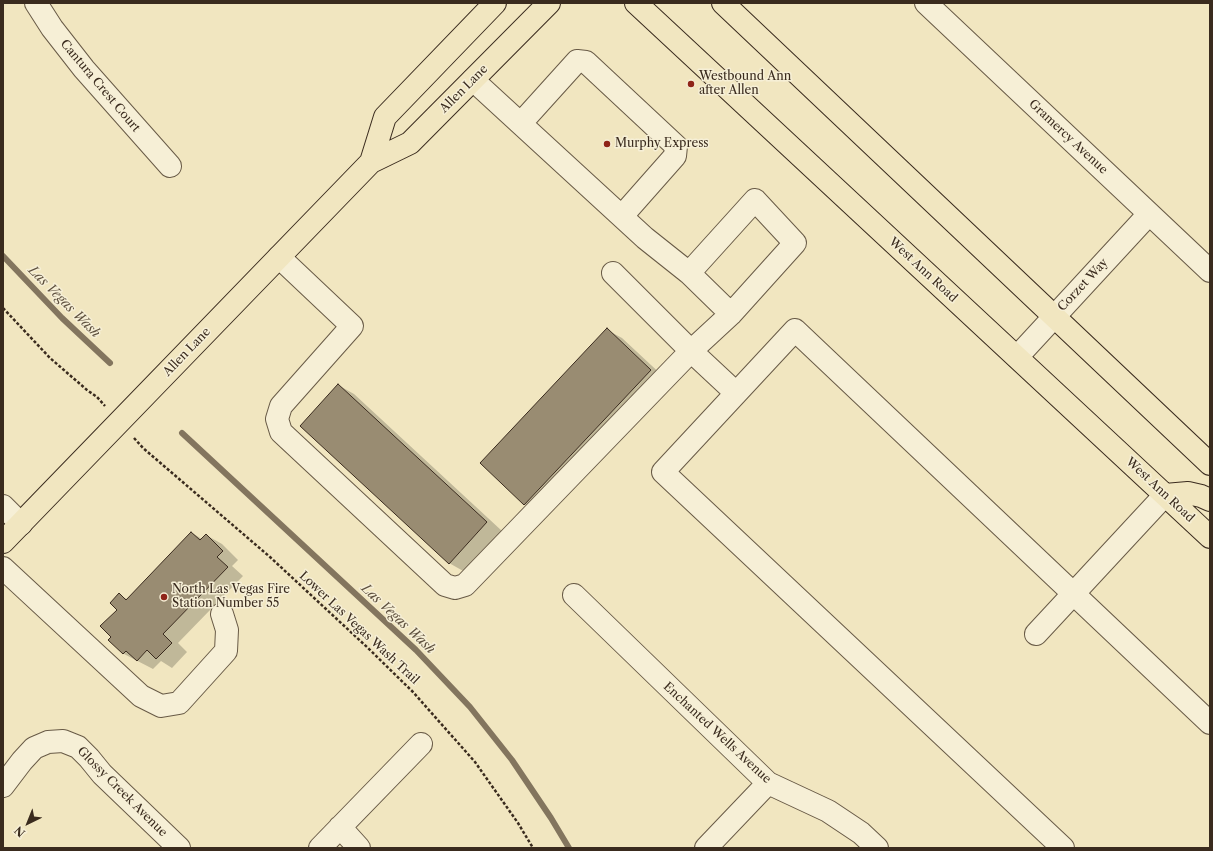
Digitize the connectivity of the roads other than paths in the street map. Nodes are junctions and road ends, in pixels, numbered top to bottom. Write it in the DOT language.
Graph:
graph roads {
  1 [pos="36,3"];
  2 [pos="495,3"];
  3 [pos="548,3"];
  4 [pos="636,3"];
  5 [pos="723,3"];
  6 [pos="926,3"];
  7 [pos="473,80"];
  8 [pos="521,123"];
  9 [pos="371,162"];
  10 [pos="170,166"];
  11 [pos="1149,214"];
  12 [pos="622,216"];
  13 [pos="279,257"];
  14 [pos="1210,271"];
  15 [pos="613,273"];
  16 [pos="689,273"];
  17 [pos="731,314"];
  18 [pos="1054,317"];
  19 [pos="691,351"];
  20 [pos="1017,357"];
  21 [pos="736,393"];
  22 [pos="1210,464"];
  23 [pos="1165,495"];
  24 [pos="1210,500"];
  25 [pos="3,506"];
  26 [pos="21,524"];
  27 [pos="1210,537"];
  28 [pos="3,542"];
  29 [pos="3,568"];
  30 [pos="1074,594"];
  31 [pos="574,595"];
  32 [pos="222,614"];
  33 [pos="1036,634"];
  34 [pos="1210,722"];
  35 [pos="421,744"];
  36 [pos="768,783"];
  37 [pos="3,786"];
  38 [pos="340,828"];
  39 [pos="179,848"];
  40 [pos="320,848"];
  41 [pos="359,848"];
  42 [pos="706,848"];
  43 [pos="877,848"];
  44 [pos="1063,848"];
  1 -- 10 [label="street, Cantura Crest Court"];
  2 -- 9 [label="main road, Allen Lane"];
  3 -- 7 [label="main road, Allen Lane"];
  4 -- 20 [label="main road, West Ann Road"];
  5 -- 18 [label="main road"];
  6 -- 11 [label="street, Gramercy Avenue"];
  7 -- 8 [label="street"];
  7 -- 9 [label="main road, Allen Lane"];
  8 -- 12 [label="street"];
  8 -- 12 [label="street"];
  9 -- 13 [label="main road, Allen Lane"];
  11 -- 14 [label="street, Gramercy Avenue"];
  11 -- 18 [label="street, Corzet Way"];
  12 -- 16 [label="street"];
  13 -- 19 [label="street"];
  13 -- 26 [label="main road, Allen Lane"];
  15 -- 19 [label="street"];
  16 -- 17 [label="street"];
  16 -- 17 [label="street"];
  17 -- 19 [label="street"];
  18 -- 20 [label="street, Corzet Way"];
  18 -- 22 [label="main road"];
  19 -- 21 [label="street"];
  20 -- 23 [label="main road, West Ann Road"];
  21 -- 30 [label="street"];
  21 -- 44 [label="street"];
  23 -- 24 [label="main road"];
  23 -- 27 [label="main road, West Ann Road"];
  23 -- 30 [label="street"];
  25 -- 26 [label="street"];
  26 -- 28 [label="main road, Allen Lane"];
  29 -- 32 [label="street"];
  30 -- 33 [label="street"];
  30 -- 34 [label="street"];
  31 -- 36 [label="street, Enchanted Wells Avenue"];
  35 -- 38 [label="street"];
  36 -- 42 [label="street"];
  36 -- 43 [label="street, Enchanted Wells Avenue"];
  37 -- 39 [label="street, Glossy Creek Avenue"];
  38 -- 40 [label="street"];
  38 -- 41 [label="street"];
}
